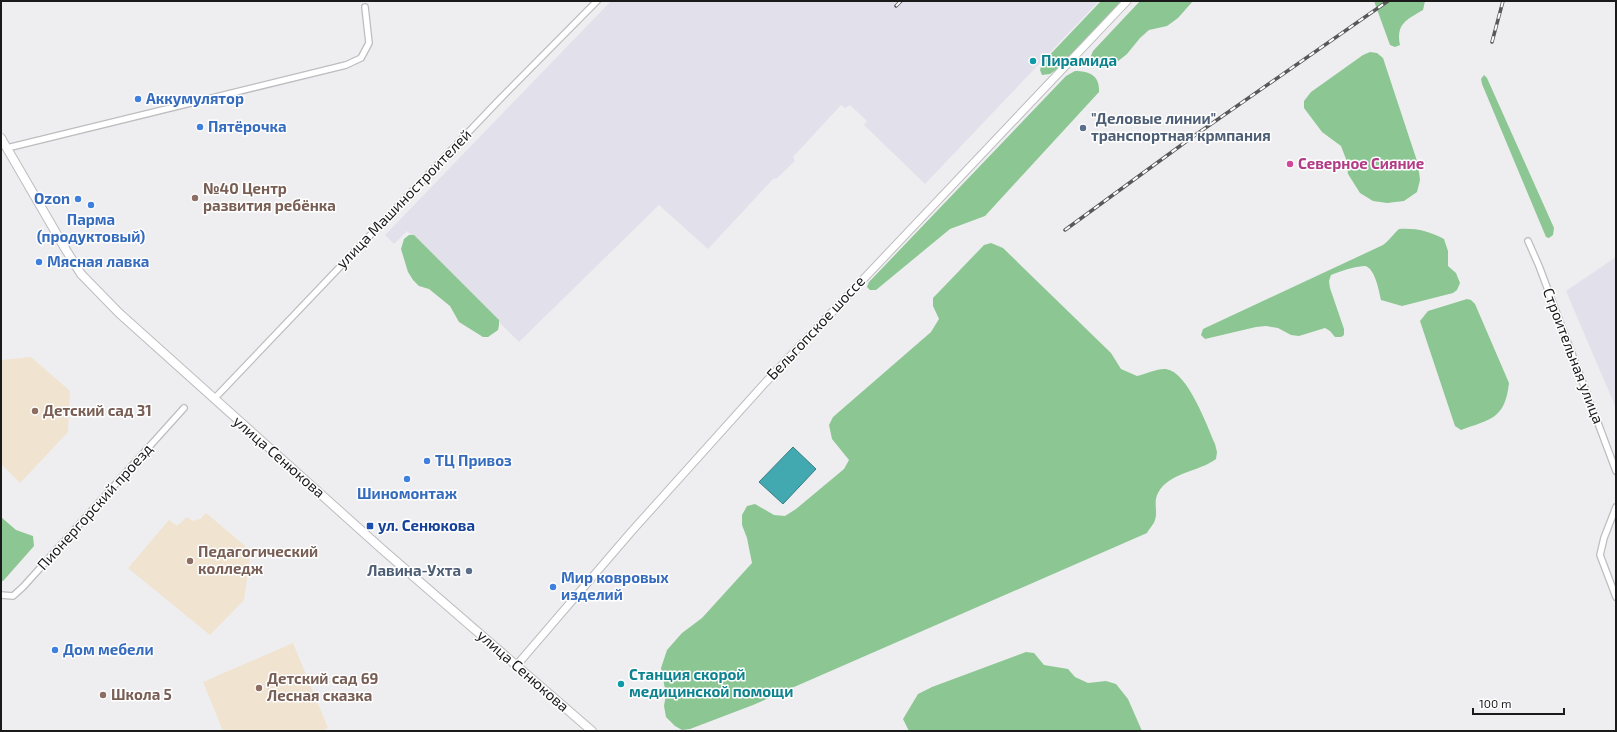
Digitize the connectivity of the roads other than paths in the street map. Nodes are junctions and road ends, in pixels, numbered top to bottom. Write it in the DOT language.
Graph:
graph roads {
  1 [pos="597,1"];
  2 [pos="1127,1"];
  3 [pos="365,7"];
  4 [pos="1,138"];
  5 [pos="4,149"];
  6 [pos="1528,241"];
  7 [pos="214,399"];
  8 [pos="184,408"];
  9 [pos="1616,471"];
  10 [pos="1616,507"];
  11 [pos="1,595"];
  12 [pos="1616,596"];
  13 [pos="516,666"];
  14 [pos="592,731"];
  1 -- 7 [label="street, улица Машиностроителей"];
  2 -- 13 [label="street, Бельгопское шоссе"];
  3 -- 5 [label="street"];
  4 -- 5 [label="main road, улица Сенюкова"];
  5 -- 7 [label="main road, улица Сенюкова"];
  6 -- 9 [label="street, Строительная улица"];
  7 -- 13 [label="main road, улица Сенюкова"];
  8 -- 11 [label="street, Пионергорский проезд"];
  10 -- 12 [label="street"];
  13 -- 14 [label="main road, улица Сенюкова"];
}
